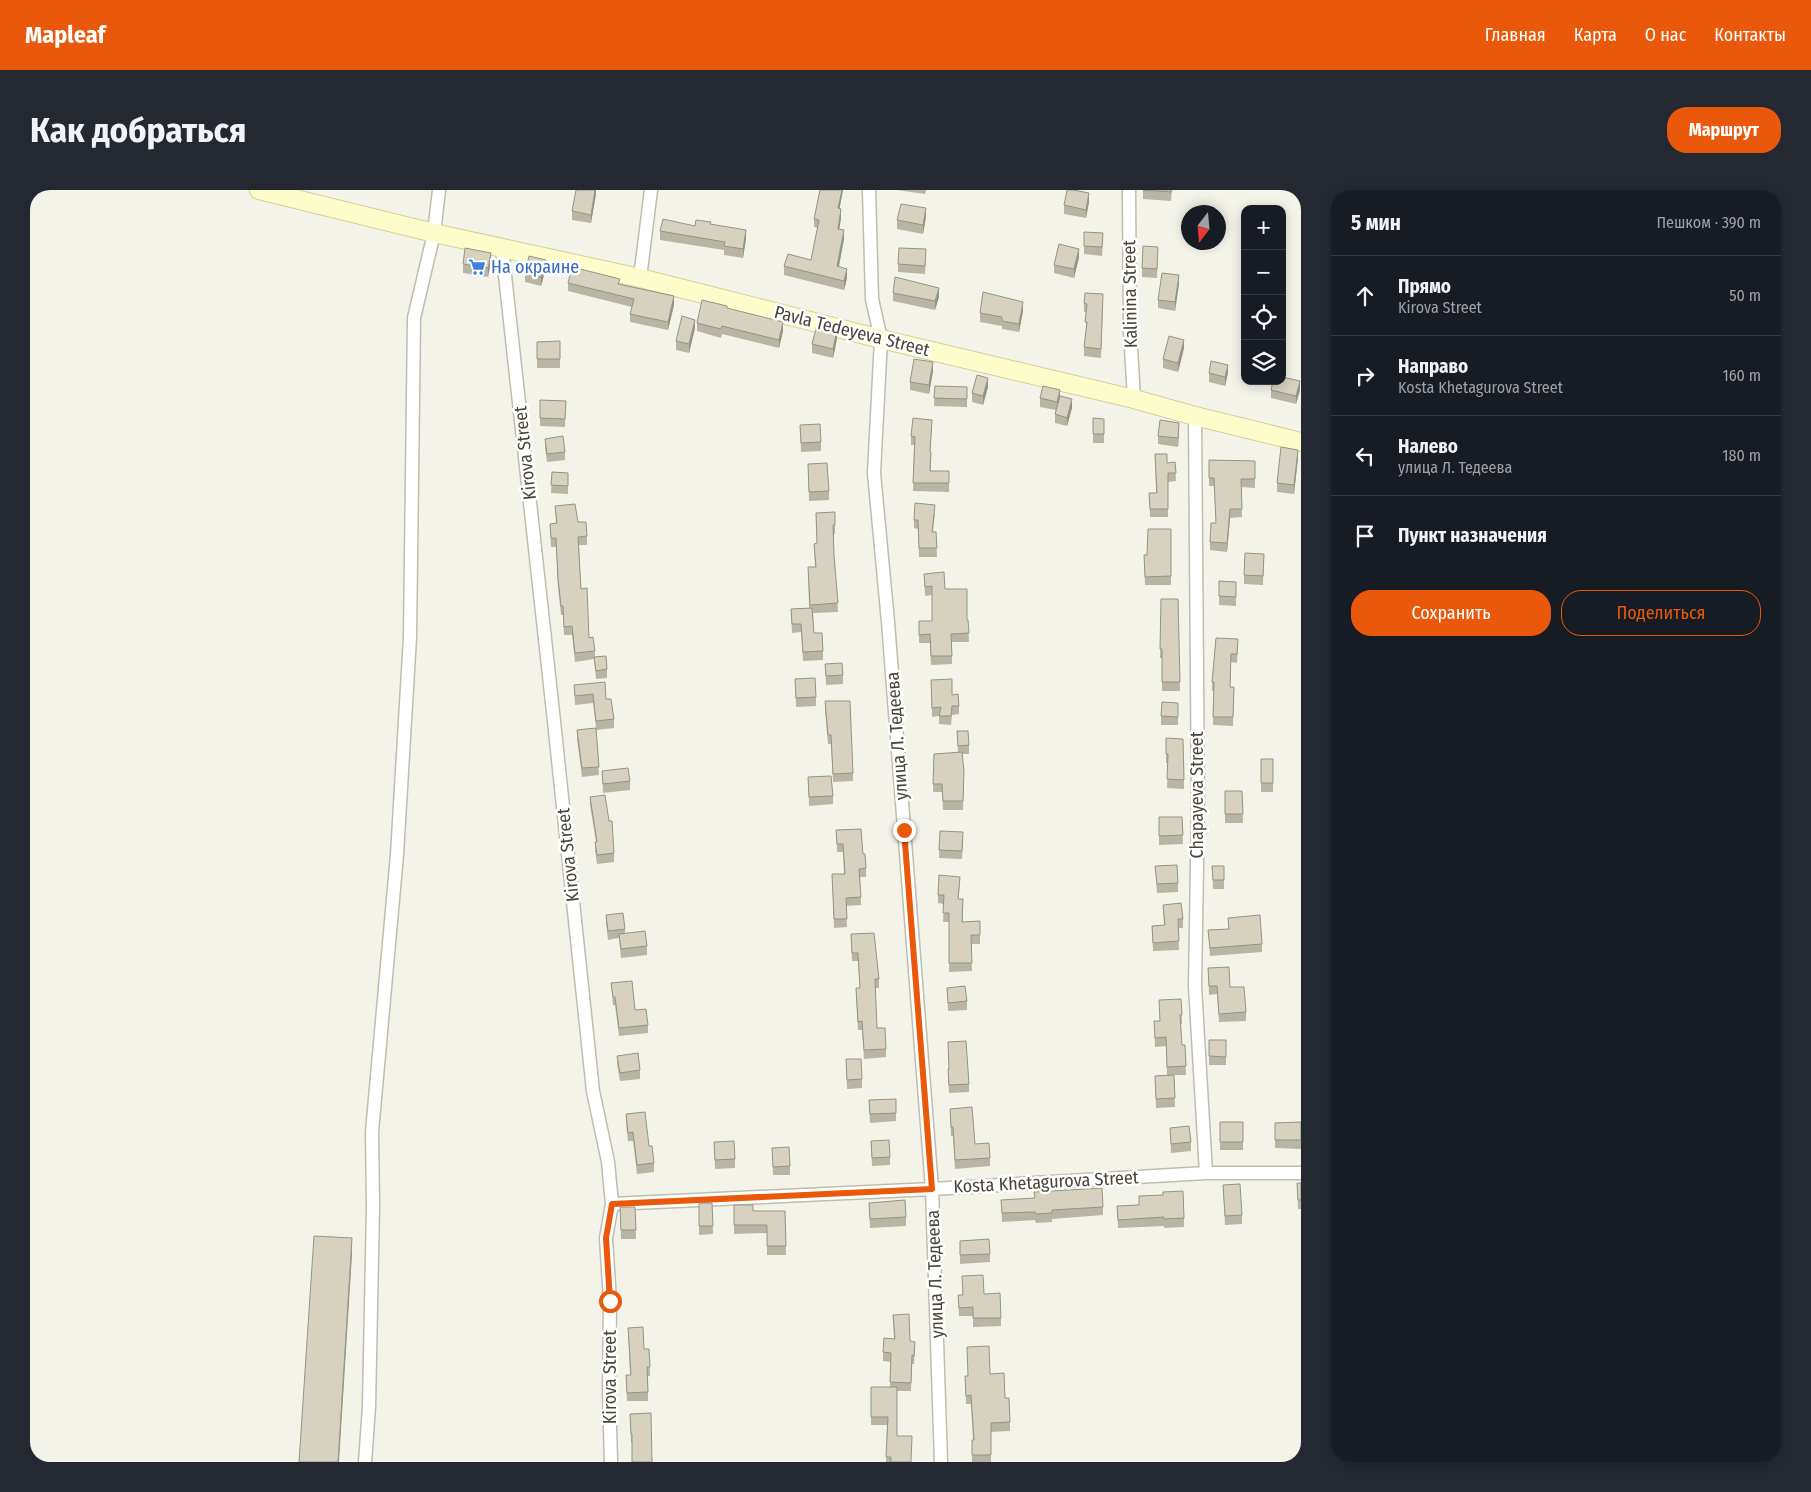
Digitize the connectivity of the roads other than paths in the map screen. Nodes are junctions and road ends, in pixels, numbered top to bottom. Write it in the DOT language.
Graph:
graph roads {
  1 [pos="259,190"];
  2 [pos="439,190"];
  3 [pos="651,190"];
  4 [pos="869,190"];
  5 [pos="1129,190"];
  6 [pos="434,233"];
  7 [pos="502,248"];
  8 [pos="640,278"];
  9 [pos="881,339"];
  10 [pos="1134,399"];
  11 [pos="1194,416"];
  12 [pos="1301,442"];
  13 [pos="1206,1173"];
  14 [pos="1301,1173"];
  15 [pos="932,1189"];
  16 [pos="612,1204"];
  17 [pos="365,1462"];
  18 [pos="611,1462"];
  19 [pos="941,1462"];
  1 -- 6 [label="main road, Pavla Tedeyeva Street"];
  2 -- 6 [label="street"];
  3 -- 8 [label="street"];
  4 -- 9 [label="street, улица Л. Тедеева"];
  5 -- 10 [label="street, Kalinina Street"];
  6 -- 7 [label="main road, Pavla Tedeyeva Street"];
  6 -- 17 [label="street"];
  7 -- 8 [label="main road, Pavla Tedeyeva Street"];
  7 -- 16 [label="street, Kirova Street"];
  8 -- 9 [label="main road, Pavla Tedeyeva Street"];
  9 -- 10 [label="main road, Pavla Tedeyeva Street"];
  9 -- 15 [label="street, улица Л. Тедеева"];
  10 -- 11 [label="main road, Pavla Tedeyeva Street"];
  11 -- 12 [label="main road, Pavla Tedeyeva Street"];
  11 -- 13 [label="street, Chapayeva Street"];
  13 -- 14 [label="street, Kosta Khetagurova Street"];
  13 -- 15 [label="street, Kosta Khetagurova Street"];
  15 -- 16 [label="street, Kosta Khetagurova Street"];
  15 -- 19 [label="street, улица Л. Тедеева"];
  16 -- 18 [label="street, Kirova Street"];
}
